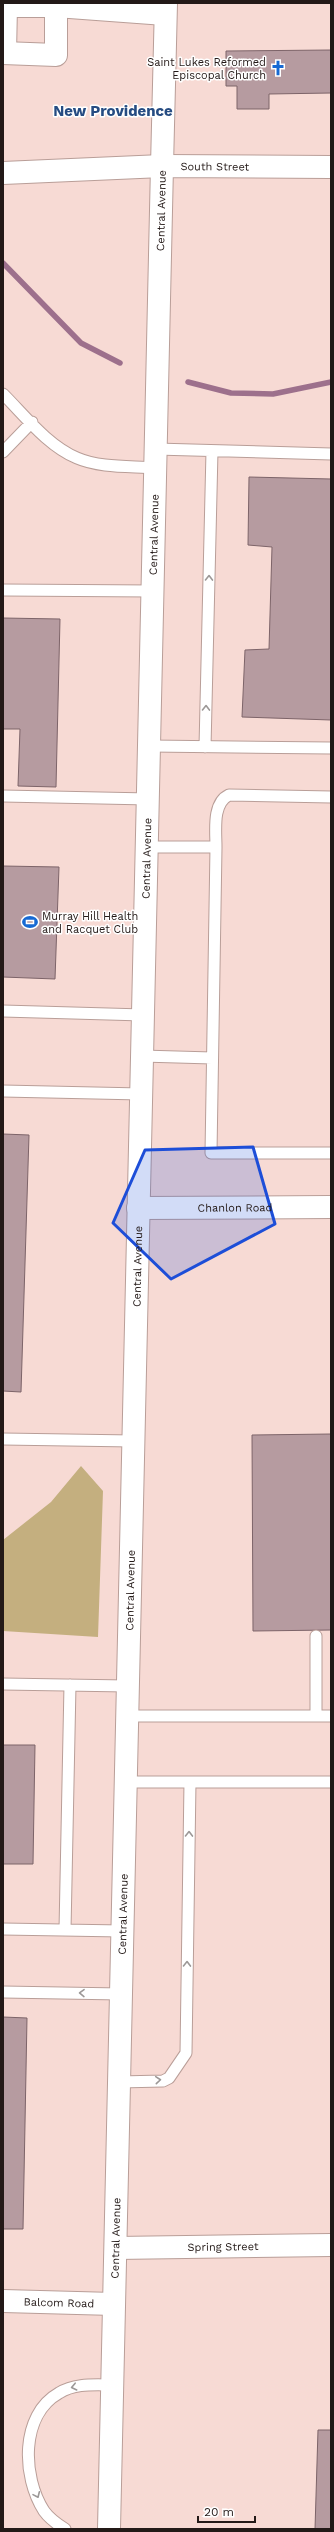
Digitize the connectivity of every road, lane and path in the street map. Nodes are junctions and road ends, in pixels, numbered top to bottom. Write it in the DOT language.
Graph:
graph roads {
  1 [pos="56,6"];
  2 [pos="166,9"];
  3 [pos="4,53"];
  4 [pos="162,166"];
  5 [pos="331,167"];
  6 [pos="3,173"];
  7 [pos="3,394"];
  8 [pos="32,422"];
  9 [pos="212,451"];
  10 [pos="3,452"];
  11 [pos="331,454"];
  12 [pos="156,458"];
  13 [pos="3,590"];
  14 [pos="152,591"];
  15 [pos="150,746"];
  16 [pos="205,747"];
  17 [pos="331,748"];
  18 [pos="3,796"];
  19 [pos="331,797"];
  20 [pos="149,799"];
  21 [pos="148,847"];
  22 [pos="216,847"];
  23 [pos="3,1011"];
  24 [pos="143,1015"];
  25 [pos="142,1056"];
  26 [pos="212,1058"];
  27 [pos="3,1091"];
  28 [pos="141,1094"];
  29 [pos="331,1153"];
  30 [pos="331,1207"];
  31 [pos="138,1208"];
  32 [pos="3,1439"];
  33 [pos="133,1441"];
  34 [pos="316,1636"];
  35 [pos="3,1684"];
  36 [pos="70,1685"];
  37 [pos="127,1686"];
  38 [pos="127,1716"];
  39 [pos="316,1716"];
  40 [pos="331,1716"];
  41 [pos="126,1782"];
  42 [pos="190,1782"];
  43 [pos="331,1782"];
  44 [pos="3,1929"];
  45 [pos="65,1930"];
  46 [pos="122,1931"];
  47 [pos="3,1992"];
  48 [pos="121,1994"];
  49 [pos="119,2082"];
  50 [pos="331,2245"];
  51 [pos="116,2248"];
  52 [pos="3,2301"];
  53 [pos="114,2304"];
  54 [pos="112,2385"];
  55 [pos="64,2529"];
  56 [pos="109,2529"];
  1 -- 2 [label="street"];
  1 -- 3 [label="street"];
  1 -- 3 [label="street"];
  2 -- 4 [label="street, Central Avenue"];
  4 -- 5 [label="street, South Street"];
  4 -- 6 [label="street, South Street"];
  4 -- 12 [label="street, Central Avenue"];
  7 -- 8 [label="lane"];
  8 -- 10 [label="lane"];
  8 -- 12 [label="lane"];
  9 -- 11 [label="lane"];
  9 -- 12 [label="lane"];
  16 -- 9 [label="lane, one-way"];
  12 -- 14 [label="street, Central Avenue"];
  13 -- 14 [label="lane"];
  14 -- 15 [label="street, Central Avenue"];
  15 -- 16 [label="lane"];
  15 -- 20 [label="street, Central Avenue"];
  16 -- 17 [label="lane"];
  18 -- 20 [label="lane"];
  19 -- 22 [label="lane"];
  20 -- 21 [label="street, Central Avenue"];
  21 -- 22 [label="lane"];
  21 -- 24 [label="street, Central Avenue"];
  22 -- 26 [label="lane"];
  23 -- 24 [label="lane"];
  24 -- 25 [label="street, Central Avenue"];
  25 -- 26 [label="lane"];
  25 -- 28 [label="street, Central Avenue"];
  26 -- 29 [label="lane"];
  27 -- 28 [label="lane"];
  28 -- 31 [label="street, Central Avenue"];
  30 -- 31 [label="street, Chanlon Road"];
  31 -- 33 [label="street, Central Avenue"];
  32 -- 33 [label="lane"];
  33 -- 37 [label="street, Central Avenue"];
  34 -- 39 [label="lane"];
  35 -- 36 [label="lane"];
  36 -- 37 [label="lane"];
  36 -- 45 [label="lane"];
  37 -- 38 [label="street, Central Avenue"];
  38 -- 39 [label="lane"];
  38 -- 41 [label="street, Central Avenue"];
  39 -- 40 [label="lane"];
  41 -- 42 [label="lane"];
  41 -- 46 [label="street, Central Avenue"];
  42 -- 43 [label="lane"];
  49 -- 42 [label="lane, one-way"];
  44 -- 45 [label="lane"];
  45 -- 46 [label="lane"];
  46 -- 48 [label="street, Central Avenue"];
  48 -- 47 [label="lane, one-way"];
  48 -- 49 [label="street, Central Avenue"];
  49 -- 51 [label="street, Central Avenue"];
  50 -- 51 [label="street, Spring Street"];
  51 -- 53 [label="street, Central Avenue"];
  52 -- 53 [label="street, Balcom Road"];
  53 -- 54 [label="street, Central Avenue"];
  54 -- 55 [label="lane, one-way"];
  54 -- 56 [label="street, Central Avenue"];
}
